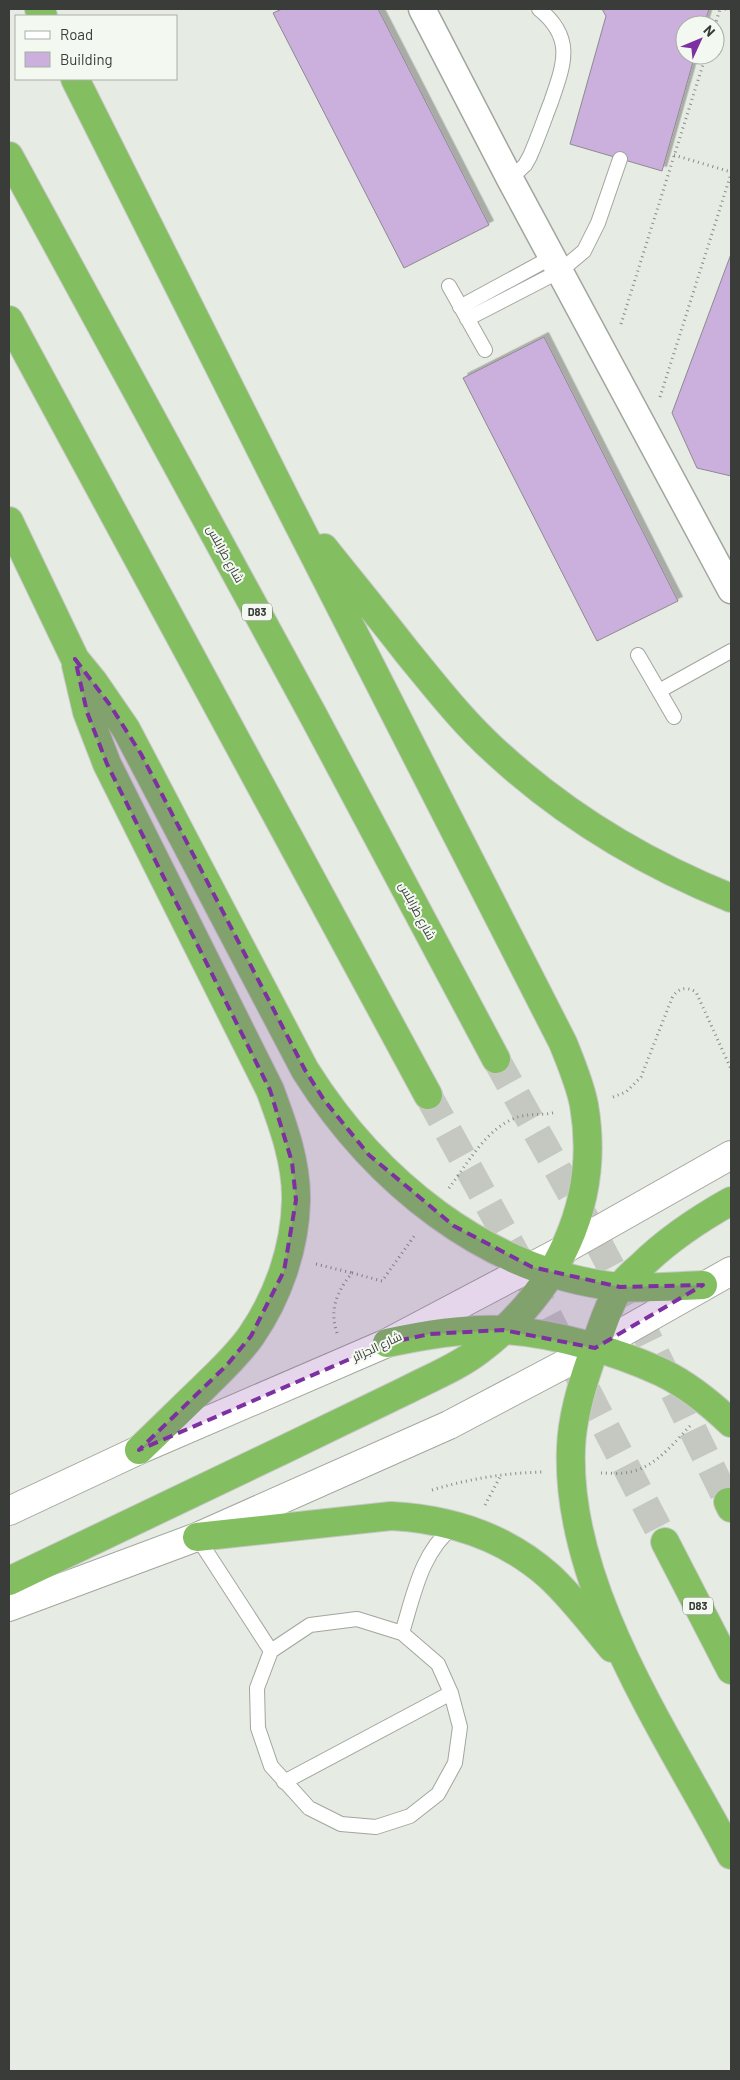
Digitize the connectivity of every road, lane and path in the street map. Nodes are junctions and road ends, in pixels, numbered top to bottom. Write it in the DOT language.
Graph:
graph roads {
  1 [pos="422,9"];
  2 [pos="539,9"];
  3 [pos="725,9"];
  4 [pos="731,10"];
  5 [pos="703,65"];
  6 [pos="76,80"];
  7 [pos="674,155"];
  8 [pos="9,156"];
  9 [pos="620,159"];
  10 [pos="731,173"];
  11 [pos="510,179"];
  12 [pos="556,264"];
  13 [pos="449,286"];
  14 [pos="464,313"];
  15 [pos="9,320"];
  16 [pos="484,350"];
  17 [pos="609,363"];
  18 [pos="648,436"];
  19 [pos="288,502"];
  20 [pos="9,521"];
  21 [pos="731,590"];
  22 [pos="638,654"];
  23 [pos="730,654"];
  24 [pos="75,659"];
  25 [pos="659,692"];
  26 [pos="674,717"];
  27 [pos="731,898"];
  28 [pos="496,1059"];
  29 [pos="731,1069"];
  30 [pos="428,1095"];
  31 [pos="584,1104"];
  32 [pos="731,1155"];
  33 [pos="731,1201"];
  34 [pos="433,1210"];
  35 [pos="565,1249"];
  36 [pos="287,1257"];
  37 [pos="542,1270"];
  38 [pos="731,1271"];
  39 [pos="352,1273"];
  40 [pos="703,1285"];
  41 [pos="620,1287"];
  42 [pos="503,1330"];
  43 [pos="387,1343"];
  44 [pos="595,1348"];
  45 [pos="346,1362"];
  46 [pos="710,1405"];
  47 [pos="731,1423"];
  48 [pos="139,1450"];
  49 [pos="571,1473"];
  50 [pos="430,1490"];
  51 [pos="9,1511"];
  52 [pos="455,1525"];
  53 [pos="197,1538"];
  54 [pos="665,1542"];
  55 [pos="9,1581"];
  56 [pos="9,1607"];
  57 [pos="402,1633"];
  58 [pos="271,1650"];
  59 [pos="629,1668"];
  60 [pos="731,1670"];
  61 [pos="451,1693"];
  62 [pos="284,1782"];
  63 [pos="731,1855"];
  1 -- 11 [label="street"];
  2 -- 11 [label="lane"];
  3 -- 4 [label="path"];
  5 -- 7 [label="path"];
  6 -- 19 [label="highway"];
  7 -- 10 [label="path"];
  7 -- 17 [label="path"];
  8 -- 28 [label="highway, شارع طرابلس / D83"];
  9 -- 12 [label="lane"];
  10 -- 18 [label="path"];
  11 -- 12 [label="street"];
  12 -- 14 [label="lane"];
  12 -- 17 [label="street"];
  13 -- 14 [label="lane"];
  14 -- 16 [label="lane"];
  15 -- 30 [label="highway"];
  17 -- 18 [label="street"];
  18 -- 21 [label="street"];
  19 -- 27 [label="highway"];
  19 -- 31 [label="highway"];
  20 -- 24 [label="highway"];
  22 -- 25 [label="lane"];
  23 -- 25 [label="lane"];
  24 -- 34 [label="highway"];
  24 -- 36 [label="highway"];
  25 -- 26 [label="lane"];
  29 -- 31 [label="path"];
  31 -- 34 [label="path"];
  31 -- 35 [label="highway"];
  32 -- 35 [label="main road, شارع الجزائر"];
  33 -- 41 [label="highway"];
  34 -- 37 [label="highway"];
  34 -- 39 [label="path"];
  35 -- 37 [label="main road, شارع الجزائر"];
  36 -- 39 [label="path"];
  36 -- 48 [label="highway"];
  37 -- 41 [label="highway"];
  37 -- 42 [label="highway"];
  37 -- 43 [label="main road, شارع الجزائر"];
  38 -- 40 [label="main road"];
  39 -- 45 [label="path"];
  40 -- 41 [label="highway"];
  40 -- 44 [label="main road"];
  41 -- 44 [label="highway"];
  42 -- 43 [label="highway"];
  42 -- 44 [label="highway"];
  42 -- 55 [label="highway"];
  43 -- 45 [label="main road, شارع الجزائر"];
  44 -- 46 [label="highway"];
  44 -- 49 [label="highway"];
  44 -- 53 [label="main road"];
  45 -- 48 [label="main road, شارع الجزائر"];
  46 -- 47 [label="highway"];
  46 -- 49 [label="path"];
  48 -- 51 [label="main road, شارع الجزائر"];
  49 -- 50 [label="path"];
  49 -- 59 [label="highway"];
  52 -- 53 [label="highway"];
  52 -- 57 [label="lane"];
  52 -- 59 [label="highway"];
  53 -- 56 [label="main road"];
  53 -- 58 [label="lane"];
  54 -- 60 [label="highway, D83"];
  57 -- 58 [label="lane"];
  57 -- 61 [label="lane"];
  58 -- 62 [label="lane"];
  59 -- 63 [label="highway"];
  61 -- 62 [label="lane"];
  61 -- 62 [label="lane"];
}
